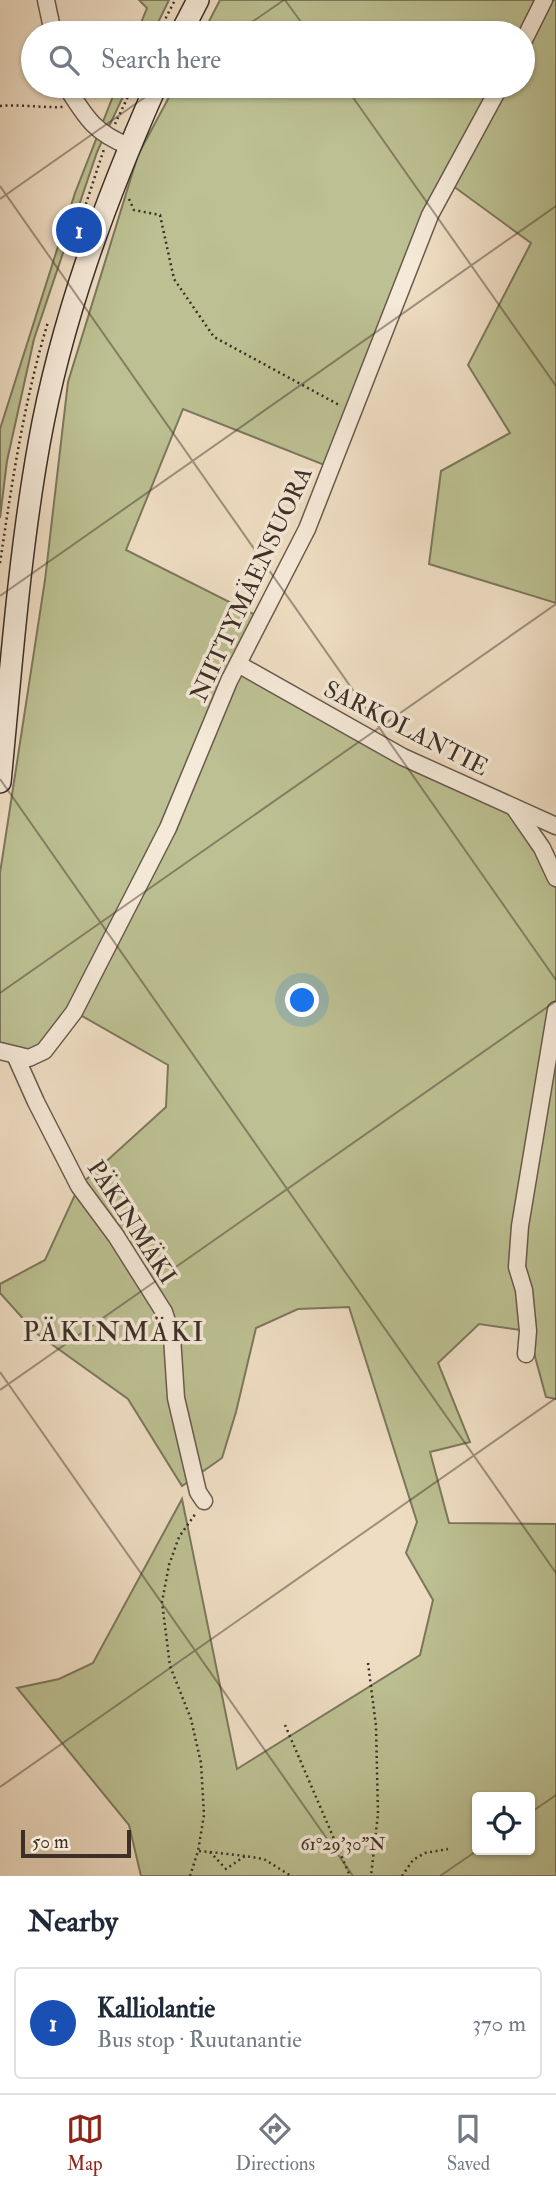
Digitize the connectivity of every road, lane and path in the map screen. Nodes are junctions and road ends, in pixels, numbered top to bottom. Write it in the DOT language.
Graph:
graph roads {
  1 [pos="46,0"];
  2 [pos="175,0"];
  3 [pos="198,0"];
  4 [pos="544,0"];
  5 [pos="50,21"];
  6 [pos="164,21"];
  7 [pos="187,21"];
  8 [pos="534,21"];
  9 [pos="73,98"];
  10 [pos="151,98"];
  11 [pos="493,98"];
  12 [pos="0,106"];
  13 [pos="79,107"];
  14 [pos="129,146"];
  15 [pos="118,173"];
  16 [pos="353,412"];
  17 [pos="238,664"];
  18 [pos="0,782"];
  19 [pos="514,807"];
  20 [pos="556,826"];
  21 [pos="556,878"];
  22 [pos="556,1010"];
  23 [pos="8,1053"];
  24 [pos="526,1354"];
  25 [pos="204,1501"];
  26 [pos="369,1664"];
  27 [pos="285,1725"];
  28 [pos="448,1849"];
  29 [pos="198,1851"];
  30 [pos="210,1852"];
  31 [pos="245,1856"];
  32 [pos="190,1876"];
  33 [pos="291,1876"];
  34 [pos="350,1876"];
  35 [pos="371,1876"];
  36 [pos="402,1876"];
  1 -- 5 [label="street"];
  2 -- 6 [label="path"];
  3 -- 7 [label="street"];
  4 -- 8 [label="street"];
  9 -- 13 [label="street"];
  10 -- 14 [label="street"];
  11 -- 16 [label="street, NIITTYMÄENSUORA"];
  12 -- 13 [label="path"];
  13 -- 14 [label="street"];
  14 -- 15 [label="street"];
  15 -- 16 [label="path"];
  15 -- 18 [label="street"];
  16 -- 17 [label="street, NIITTYMÄENSUORA"];
  17 -- 19 [label="street, SARKOLANTIE"];
  17 -- 23 [label="street, NIITTYMÄENSUORA"];
  19 -- 20 [label="street, SARKOLANTIE"];
  19 -- 21 [label="street"];
  22 -- 24 [label="street"];
  23 -- 25 [label="street, PÄKINMÄKI"];
  25 -- 29 [label="path"];
  26 -- 35 [label="path"];
  27 -- 34 [label="path"];
  28 -- 36 [label="path"];
  29 -- 30 [label="path"];
  29 -- 32 [label="path"];
  30 -- 31 [label="path"];
  30 -- 31 [label="path"];
  31 -- 33 [label="path"];
}
